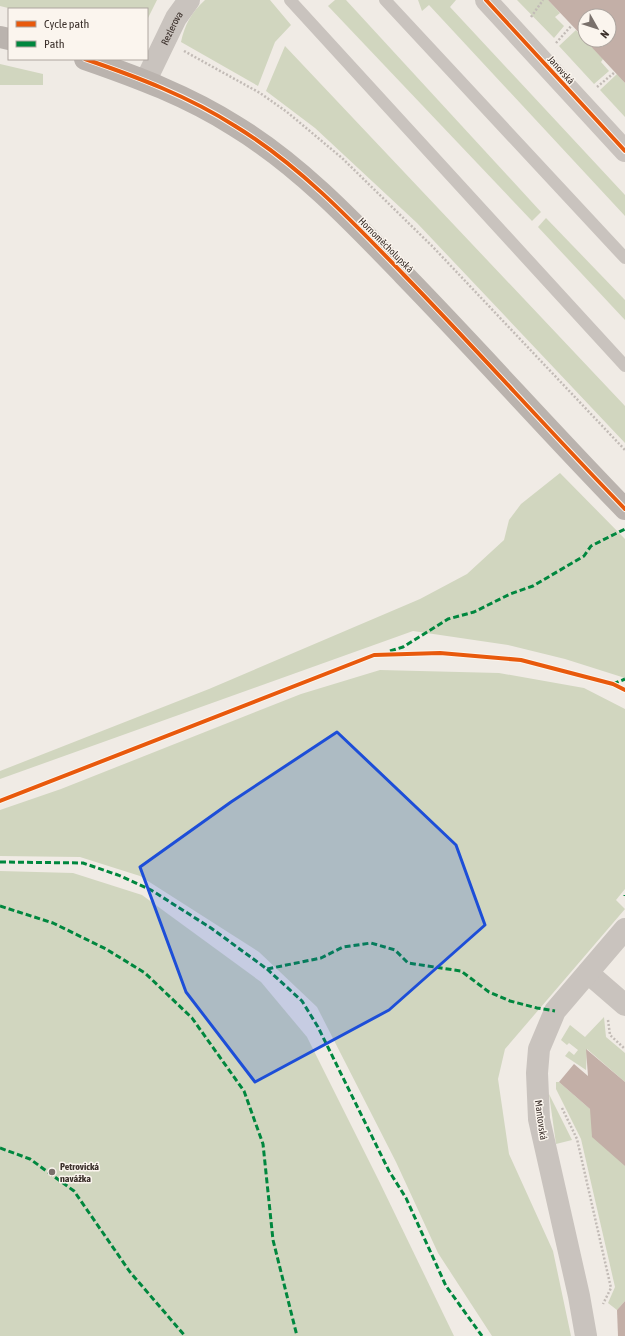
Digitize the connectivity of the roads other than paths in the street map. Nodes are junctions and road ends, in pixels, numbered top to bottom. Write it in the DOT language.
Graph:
graph roads {
  1 [pos="189,0"];
  2 [pos="290,0"];
  3 [pos="486,0"];
  4 [pos="389,2"];
  5 [pos="88,60"];
  6 [pos="146,80"];
  7 [pos="625,151"];
  8 [pos="625,258"];
  9 [pos="625,366"];
  10 [pos="625,509"];
  11 [pos="625,929"];
  12 [pos="588,973"];
  13 [pos="618,999"];
  14 [pos="586,1336"];
  1 -- 6 [label="street, Rezlerova"];
  2 -- 9 [label="lane"];
  3 -- 7 [label="street, Janovská"];
  4 -- 8 [label="lane"];
  5 -- 6 [label="street, Hornoměcholupská"];
  6 -- 10 [label="street, Hornoměcholupská"];
  11 -- 12 [label="street, Mantovská"];
  12 -- 13 [label="street"];
  12 -- 14 [label="street, Mantovská"];
}
